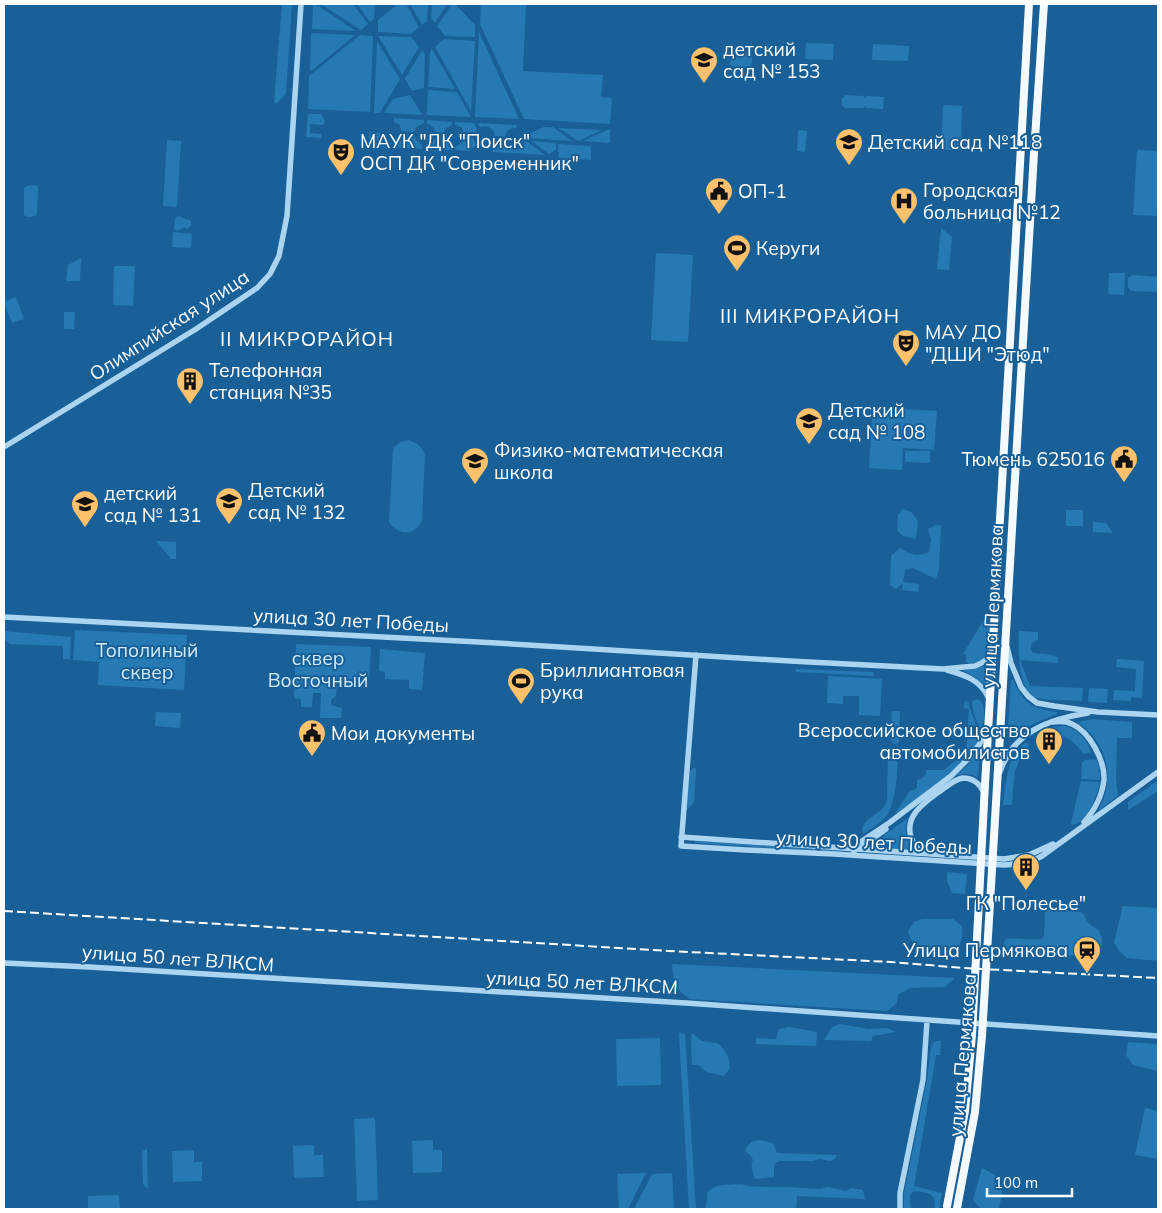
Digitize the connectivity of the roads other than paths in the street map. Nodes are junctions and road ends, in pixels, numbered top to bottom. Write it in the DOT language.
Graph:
graph roads {
  1 [pos="301,4"];
  2 [pos="1029,4"];
  3 [pos="1044,4"];
  4 [pos="4,447"];
  5 [pos="4,616"];
  6 [pos="1006,639"];
  7 [pos="994,645"];
  8 [pos="696,655"];
  9 [pos="943,669"];
  10 [pos="990,705"];
  11 [pos="1098,712"];
  12 [pos="1158,715"];
  13 [pos="989,721"];
  14 [pos="1053,722"];
  15 [pos="1158,772"];
  16 [pos="998,779"];
  17 [pos="985,799"];
  18 [pos="923,803"];
  19 [pos="1074,832"];
  20 [pos="682,837"];
  21 [pos="1066,837"];
  22 [pos="854,852"];
  23 [pos="925,854"];
  24 [pos="4,963"];
  25 [pos="927,1021"];
  26 [pos="1158,1036"];
  27 [pos="947,1208"];
  28 [pos="900,1209"];
  29 [pos="957,1209"];
  1 -- 4 [label="street, Олимпийская улица"];
  2 -- 7 [label="main road, улица Пермякова"];
  3 -- 6 [label="main road, улица Пермякова"];
  5 -- 8 [label="street, улица 30 лет Победы"];
  6 -- 11 [label="street"];
  6 -- 16 [label="main road, улица Пермякова"];
  7 -- 9 [label="street"];
  7 -- 10 [label="main road, улица Пермякова"];
  8 -- 9 [label="street, улица 30 лет Победы"];
  8 -- 20 [label="street, улица 30 лет Победы"];
  9 -- 10 [label="street"];
  10 -- 13 [label="main road, улица Пермякова"];
  11 -- 12 [label="street"];
  11 -- 14 [label="street"];
  13 -- 17 [label="main road, улица Пермякова"];
  13 -- 22 [label="street"];
  14 -- 16 [label="street"];
  14 -- 19 [label="street"];
  15 -- 19 [label="street, улица 30 лет Победы"];
  16 -- 29 [label="main road, улица Пермякова, bridge"];
  17 -- 18 [label="street"];
  17 -- 27 [label="main road, улица Пермякова, bridge"];
  18 -- 22 [label="street"];
  18 -- 23 [label="street"];
  19 -- 21 [label="street, улица 30 лет Победы"];
  20 -- 22 [label="street, улица 30 лет Победы"];
  20 -- 22 [label="street, улица 30 лет Победы"];
  21 -- 22 [label="street, улица 30 лет Победы"];
  21 -- 23 [label="street, улица 30 лет Победы"];
  22 -- 23 [label="street, улица 30 лет Победы"];
  24 -- 25 [label="street, улица 50 лет ВЛКСМ"];
  25 -- 26 [label="street, улица 50 лет ВЛКСМ"];
  25 -- 28 [label="street"];
}
